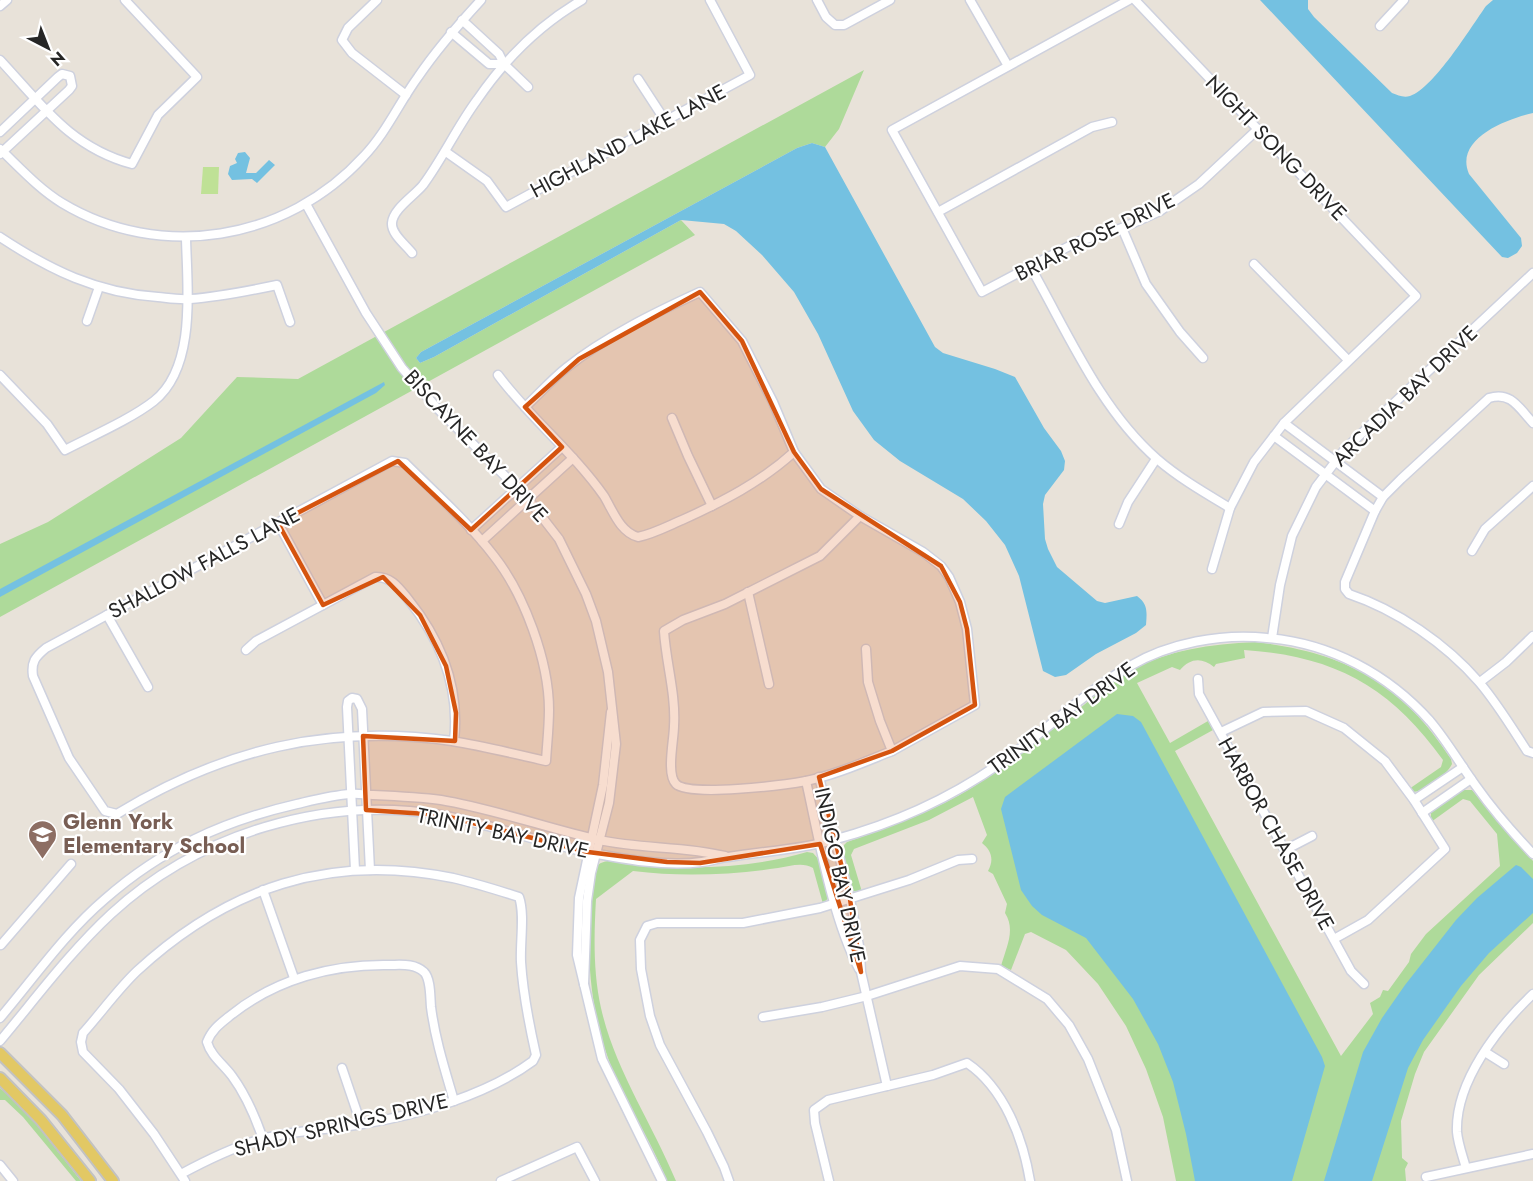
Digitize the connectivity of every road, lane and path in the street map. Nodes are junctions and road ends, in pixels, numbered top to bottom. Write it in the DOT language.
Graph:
graph roads {
  1 [pos="7,0"];
  2 [pos="125,0"];
  3 [pos="377,0"];
  4 [pos="481,0"];
  5 [pos="582,0"];
  6 [pos="710,0"];
  7 [pos="817,0"];
  8 [pos="890,0"];
  9 [pos="970,0"];
  10 [pos="1129,0"];
  11 [pos="1135,0"];
  12 [pos="1404,0"];
  13 [pos="0,6"];
  14 [pos="462,20"];
  15 [pos="1380,26"];
  16 [pos="451,32"];
  17 [pos="0,60"];
  18 [pos="504,64"];
  19 [pos="1008,66"];
  20 [pos="638,79"];
  21 [pos="528,87"];
  22 [pos="406,95"];
  23 [pos="36,98"];
  24 [pos="47,110"];
  25 [pos="666,122"];
  26 [pos="1112,123"];
  27 [pos="1258,129"];
  28 [pos="0,132"];
  29 [pos="1,152"];
  30 [pos="446,152"];
  31 [pos="306,204"];
  32 [pos="938,212"];
  33 [pos="1122,228"];
  34 [pos="0,237"];
  35 [pos="186,238"];
  36 [pos="412,253"];
  37 [pos="1254,264"];
  38 [pos="1031,268"];
  39 [pos="1533,273"];
  40 [pos="99,287"];
  41 [pos="187,300"];
  42 [pos="87,321"];
  43 [pos="290,322"];
  44 [pos="1203,358"];
  45 [pos="1348,360"];
  46 [pos="0,375"];
  47 [pos="498,375"];
  48 [pos="525,407"];
  49 [pos="672,418"];
  50 [pos="1284,423"];
  51 [pos="1533,423"];
  52 [pos="1274,436"];
  53 [pos="562,447"];
  54 [pos="794,452"];
  55 [pos="573,458"];
  56 [pos="1156,459"];
  57 [pos="1335,462"];
  58 [pos="1326,475"];
  59 [pos="1533,486"];
  60 [pos="517,488"];
  61 [pos="1383,497"];
  62 [pos="528,499"];
  63 [pos="712,506"];
  64 [pos="1230,508"];
  65 [pos="1375,511"];
  66 [pos="860,516"];
  67 [pos="278,523"];
  68 [pos="1119,524"];
  69 [pos="471,530"];
  70 [pos="482,541"];
  71 [pos="1472,551"];
  72 [pos="1212,569"];
  73 [pos="748,592"];
  74 [pos="323,605"];
  75 [pos="107,615"];
  76 [pos="1533,636"];
  77 [pos="1272,638"];
  78 [pos="866,649"];
  79 [pos="246,650"];
  80 [pos="1198,679"];
  81 [pos="1479,682"];
  82 [pos="770,684"];
  83 [pos="148,687"];
  84 [pos="1221,732"];
  85 [pos="348,735"];
  86 [pos="363,736"];
  87 [pos="454,741"];
  88 [pos="892,751"];
  89 [pos="1533,753"];
  90 [pos="1463,766"];
  91 [pos="819,777"];
  92 [pos="1471,779"];
  93 [pos="806,781"];
  94 [pos="351,794"];
  95 [pos="365,795"];
  96 [pos="1414,800"];
  97 [pos="352,809"];
  98 [pos="366,810"];
  99 [pos="1422,813"];
  100 [pos="1312,836"];
  101 [pos="595,839"];
  102 [pos="834,840"];
  103 [pos="820,844"];
  104 [pos="1285,850"];
  105 [pos="592,853"];
  106 [pos="1533,854"];
  107 [pos="728,856"];
  108 [pos="972,859"];
  109 [pos="71,864"];
  110 [pos="355,870"];
  111 [pos="370,870"];
  112 [pos="263,890"];
  113 [pos="850,899"];
  114 [pos="835,903"];
  115 [pos="1334,939"];
  116 [pos="1,945"];
  117 [pos="861,972"];
  118 [pos="294,978"];
  119 [pos="1364,984"];
  120 [pos="1533,994"];
  121 [pos="867,996"];
  122 [pos="763,1017"];
  123 [pos="0,1018"];
  124 [pos="0,1041"];
  125 [pos="1485,1052"];
  126 [pos="0,1053"];
  127 [pos="1504,1064"];
  128 [pos="342,1068"];
  129 [pos="0,1078"];
  130 [pos="886,1086"];
  131 [pos="454,1101"];
  132 [pos="361,1124"];
  133 [pos="263,1139"];
  134 [pos="1533,1154"];
  135 [pos="0,1165"];
  136 [pos="1466,1168"];
  137 [pos="1426,1176"];
  138 [pos="183,1177"];
  139 [pos="13,1181"];
  140 [pos="90,1181"];
  141 [pos="113,1181"];
  142 [pos="501,1181"];
  143 [pos="595,1181"];
  144 [pos="662,1181"];
  145 [pos="729,1181"];
  146 [pos="829,1181"];
  147 [pos="1030,1181"];
  148 [pos="1127,1181"];
  1 -- 13 [label="street"];
  2 -- 24 [label="street"];
  3 -- 22 [label="street"];
  4 -- 14 [label="street"];
  5 -- 18 [label="street"];
  6 -- 25 [label="street, HIGHLAND LAKE LANE"];
  7 -- 8 [label="street"];
  9 -- 19 [label="street"];
  10 -- 19 [label="street"];
  11 -- 27 [label="street, NIGHT SONG DRIVE"];
  12 -- 15 [label="street"];
  14 -- 16 [label="street"];
  14 -- 18 [label="street"];
  16 -- 18 [label="street"];
  16 -- 22 [label="street"];
  17 -- 23 [label="street"];
  18 -- 21 [label="street"];
  18 -- 30 [label="street"];
  19 -- 32 [label="street"];
  20 -- 25 [label="street"];
  22 -- 31 [label="street"];
  23 -- 24 [label="street"];
  23 -- 24 [label="street"];
  23 -- 28 [label="street"];
  24 -- 29 [label="street"];
  25 -- 30 [label="street, HIGHLAND LAKE LANE"];
  26 -- 32 [label="street"];
  27 -- 33 [label="street, BRIAR ROSE DRIVE"];
  27 -- 45 [label="street, NIGHT SONG DRIVE"];
  29 -- 35 [label="street"];
  30 -- 36 [label="street"];
  31 -- 35 [label="street"];
  31 -- 60 [label="street, BISCAYNE BAY DRIVE"];
  32 -- 38 [label="street, BRIAR ROSE DRIVE"];
  33 -- 38 [label="street, BRIAR ROSE DRIVE"];
  33 -- 44 [label="street"];
  34 -- 40 [label="street"];
  35 -- 41 [label="street"];
  37 -- 45 [label="street"];
  38 -- 56 [label="street"];
  39 -- 57 [label="street, ARCADIA BAY DRIVE"];
  40 -- 41 [label="street"];
  40 -- 42 [label="street"];
  41 -- 43 [label="street"];
  41 -- 46 [label="street"];
  45 -- 50 [label="street"];
  47 -- 48 [label="street"];
  48 -- 53 [label="street"];
  48 -- 54 [label="street"];
  49 -- 63 [label="street"];
  50 -- 52 [label="street"];
  50 -- 57 [label="street"];
  51 -- 61 [label="street"];
  52 -- 58 [label="street"];
  52 -- 64 [label="street"];
  53 -- 55 [label="street"];
  53 -- 60 [label="street"];
  54 -- 63 [label="street"];
  54 -- 66 [label="street"];
  55 -- 62 [label="street"];
  55 -- 63 [label="street"];
  56 -- 64 [label="street"];
  56 -- 68 [label="street"];
  57 -- 58 [label="street, ARCADIA BAY DRIVE"];
  57 -- 61 [label="street"];
  58 -- 65 [label="street"];
  58 -- 77 [label="street, ARCADIA BAY DRIVE"];
  59 -- 71 [label="street"];
  60 -- 62 [label="street, BISCAYNE BAY DRIVE"];
  60 -- 69 [label="street"];
  61 -- 65 [label="street"];
  62 -- 70 [label="street"];
  62 -- 101 [label="street, BISCAYNE BAY DRIVE"];
  64 -- 72 [label="street"];
  65 -- 81 [label="street"];
  66 -- 73 [label="street"];
  66 -- 88 [label="street"];
  67 -- 69 [label="street, SHALLOW FALLS LANE"];
  67 -- 74 [label="street"];
  67 -- 75 [label="street, SHALLOW FALLS LANE"];
  69 -- 70 [label="street"];
  70 -- 87 [label="street"];
  73 -- 82 [label="street"];
  73 -- 93 [label="street"];
  74 -- 79 [label="street"];
  74 -- 87 [label="street"];
  75 -- 83 [label="street"];
  75 -- 85 [label="street, SHALLOW FALLS LANE"];
  76 -- 81 [label="street"];
  77 -- 90 [label="street, TRINITY BAY DRIVE"];
  77 -- 102 [label="street, TRINITY BAY DRIVE"];
  78 -- 88 [label="street"];
  80 -- 84 [label="street, HARBOR CHASE DRIVE"];
  81 -- 89 [label="street"];
  84 -- 96 [label="street"];
  84 -- 104 [label="street, HARBOR CHASE DRIVE"];
  85 -- 86 [label="street"];
  85 -- 86 [label="street"];
  85 -- 94 [label="street"];
  86 -- 87 [label="street"];
  86 -- 95 [label="street"];
  88 -- 91 [label="street"];
  90 -- 92 [label="street, TRINITY BAY DRIVE"];
  90 -- 96 [label="street"];
  91 -- 93 [label="street"];
  91 -- 102 [label="street, INDIGO BAY DRIVE"];
  92 -- 99 [label="street"];
  92 -- 106 [label="street, TRINITY BAY DRIVE"];
  93 -- 103 [label="street, INDIGO BAY DRIVE"];
  94 -- 95 [label="street, TRINITY BAY DRIVE"];
  94 -- 97 [label="street"];
  94 -- 123 [label="street, TRINITY BAY DRIVE"];
  95 -- 98 [label="street"];
  95 -- 101 [label="street, TRINITY BAY DRIVE"];
  96 -- 99 [label="street"];
  97 -- 98 [label="street, TRINITY BAY DRIVE"];
  97 -- 110 [label="street"];
  97 -- 124 [label="street, TRINITY BAY DRIVE"];
  98 -- 105 [label="street, TRINITY BAY DRIVE"];
  98 -- 111 [label="street"];
  99 -- 115 [label="street"];
  100 -- 104 [label="street"];
  101 -- 105 [label="street, BISCAYNE BAY DRIVE"];
  101 -- 107 [label="street, TRINITY BAY DRIVE"];
  102 -- 103 [label="street, TRINITY BAY DRIVE"];
  102 -- 113 [label="street, INDIGO BAY DRIVE"];
  103 -- 107 [label="street, TRINITY BAY DRIVE"];
  103 -- 114 [label="street, INDIGO BAY DRIVE"];
  104 -- 115 [label="street, HARBOR CHASE DRIVE"];
  105 -- 107 [label="street, TRINITY BAY DRIVE"];
  105 -- 144 [label="street, BISCAYNE BAY DRIVE"];
  108 -- 113 [label="street"];
  109 -- 116 [label="street"];
  110 -- 111 [label="street"];
  110 -- 112 [label="street"];
  111 -- 131 [label="street, SHADY SPRINGS DRIVE"];
  112 -- 118 [label="street"];
  112 -- 138 [label="street"];
  113 -- 114 [label="street"];
  113 -- 117 [label="street, INDIGO BAY DRIVE"];
  114 -- 117 [label="street, INDIGO BAY DRIVE"];
  114 -- 145 [label="street"];
  115 -- 119 [label="street, HARBOR CHASE DRIVE"];
  117 -- 121 [label="street, INDIGO BAY DRIVE"];
  118 -- 131 [label="street"];
  118 -- 133 [label="street"];
  120 -- 125 [label="street"];
  121 -- 122 [label="street"];
  121 -- 130 [label="street, INDIGO BAY DRIVE"];
  121 -- 148 [label="street"];
  125 -- 127 [label="street"];
  125 -- 136 [label="street"];
  126 -- 141 [label="main road"];
  128 -- 132 [label="street"];
  129 -- 140 [label="main road"];
  130 -- 146 [label="street"];
  130 -- 147 [label="street"];
  131 -- 132 [label="street, SHADY SPRINGS DRIVE"];
  132 -- 133 [label="street, SHADY SPRINGS DRIVE"];
  133 -- 138 [label="street, SHADY SPRINGS DRIVE"];
  134 -- 136 [label="street"];
  135 -- 139 [label="street"];
  136 -- 137 [label="street"];
  142 -- 143 [label="street"];
}
